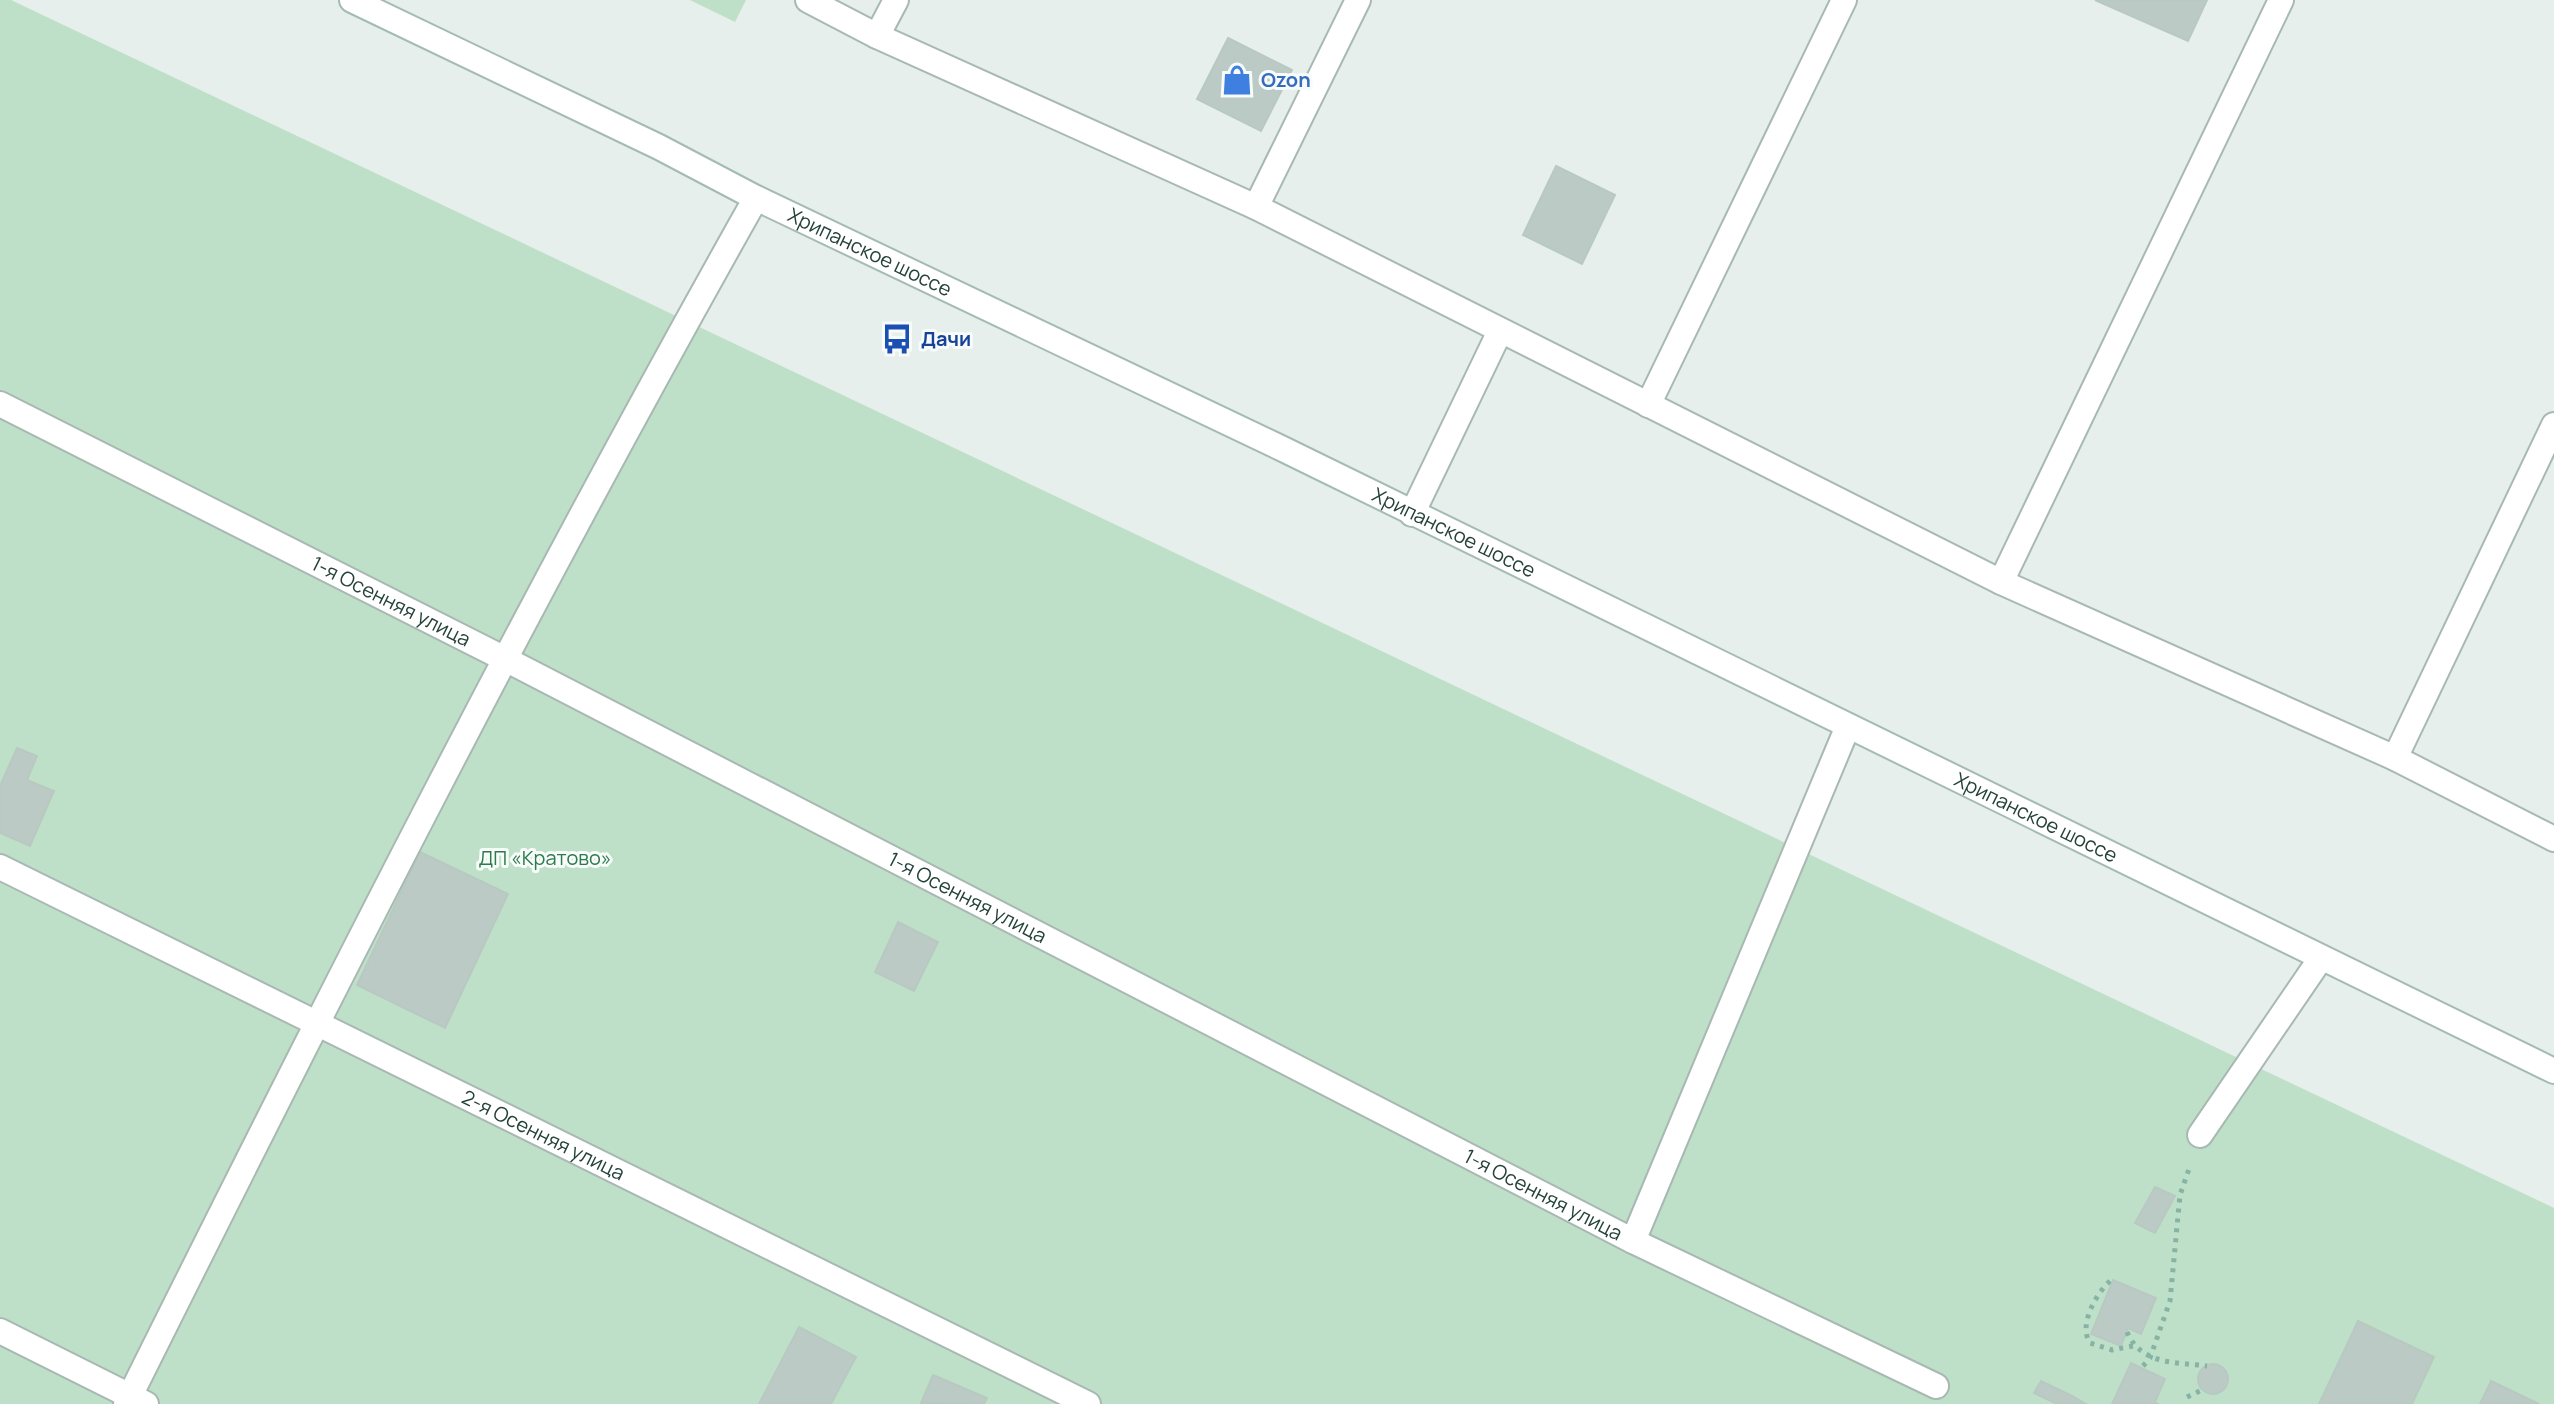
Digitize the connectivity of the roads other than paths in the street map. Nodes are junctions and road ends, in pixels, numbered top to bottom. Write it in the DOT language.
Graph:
graph roads {
  1 [pos="352,0"];
  2 [pos="808,0"];
  3 [pos="896,0"];
  4 [pos="1358,0"];
  5 [pos="1844,0"];
  6 [pos="2281,0"];
  7 [pos="877,36"];
  8 [pos="756,198"];
  9 [pos="1256,207"];
  10 [pos="1500,331"];
  11 [pos="0,404"];
  12 [pos="1648,405"];
  13 [pos="2554,425"];
  14 [pos="1412,514"];
  15 [pos="2001,582"];
  16 [pos="503,658"];
  17 [pos="1848,726"];
  18 [pos="2395,758"];
  19 [pos="2554,839"];
  20 [pos="0,867"];
  21 [pos="2321,958"];
  22 [pos="316,1024"];
  23 [pos="2554,1071"];
  24 [pos="2200,1135"];
  25 [pos="1633,1241"];
  26 [pos="0,1331"];
  27 [pos="1936,1386"];
  28 [pos="134,1401"];
  29 [pos="1088,1404"];
  1 -- 8 [label="street, Хрипанское шоссе"];
  2 -- 7 [label="street"];
  3 -- 7 [label="street"];
  4 -- 9 [label="street"];
  5 -- 12 [label="street"];
  6 -- 15 [label="street"];
  7 -- 9 [label="street"];
  8 -- 14 [label="street, Хрипанское шоссе"];
  8 -- 16 [label="street"];
  9 -- 10 [label="street"];
  10 -- 12 [label="street"];
  10 -- 14 [label="street"];
  11 -- 16 [label="street, 1-я Осенняя улица"];
  12 -- 15 [label="street"];
  13 -- 18 [label="street"];
  14 -- 17 [label="street, Хрипанское шоссе"];
  15 -- 18 [label="street"];
  16 -- 22 [label="street"];
  16 -- 25 [label="street, 1-я Осенняя улица"];
  17 -- 21 [label="street, Хрипанское шоссе"];
  17 -- 25 [label="street"];
  18 -- 19 [label="street"];
  20 -- 22 [label="street, 2-я Осенняя улица"];
  21 -- 23 [label="street, Хрипанское шоссе"];
  21 -- 24 [label="street"];
  22 -- 28 [label="street"];
  22 -- 29 [label="street, 2-я Осенняя улица"];
  25 -- 27 [label="street, 1-я Осенняя улица"];
  26 -- 28 [label="street"];
}
